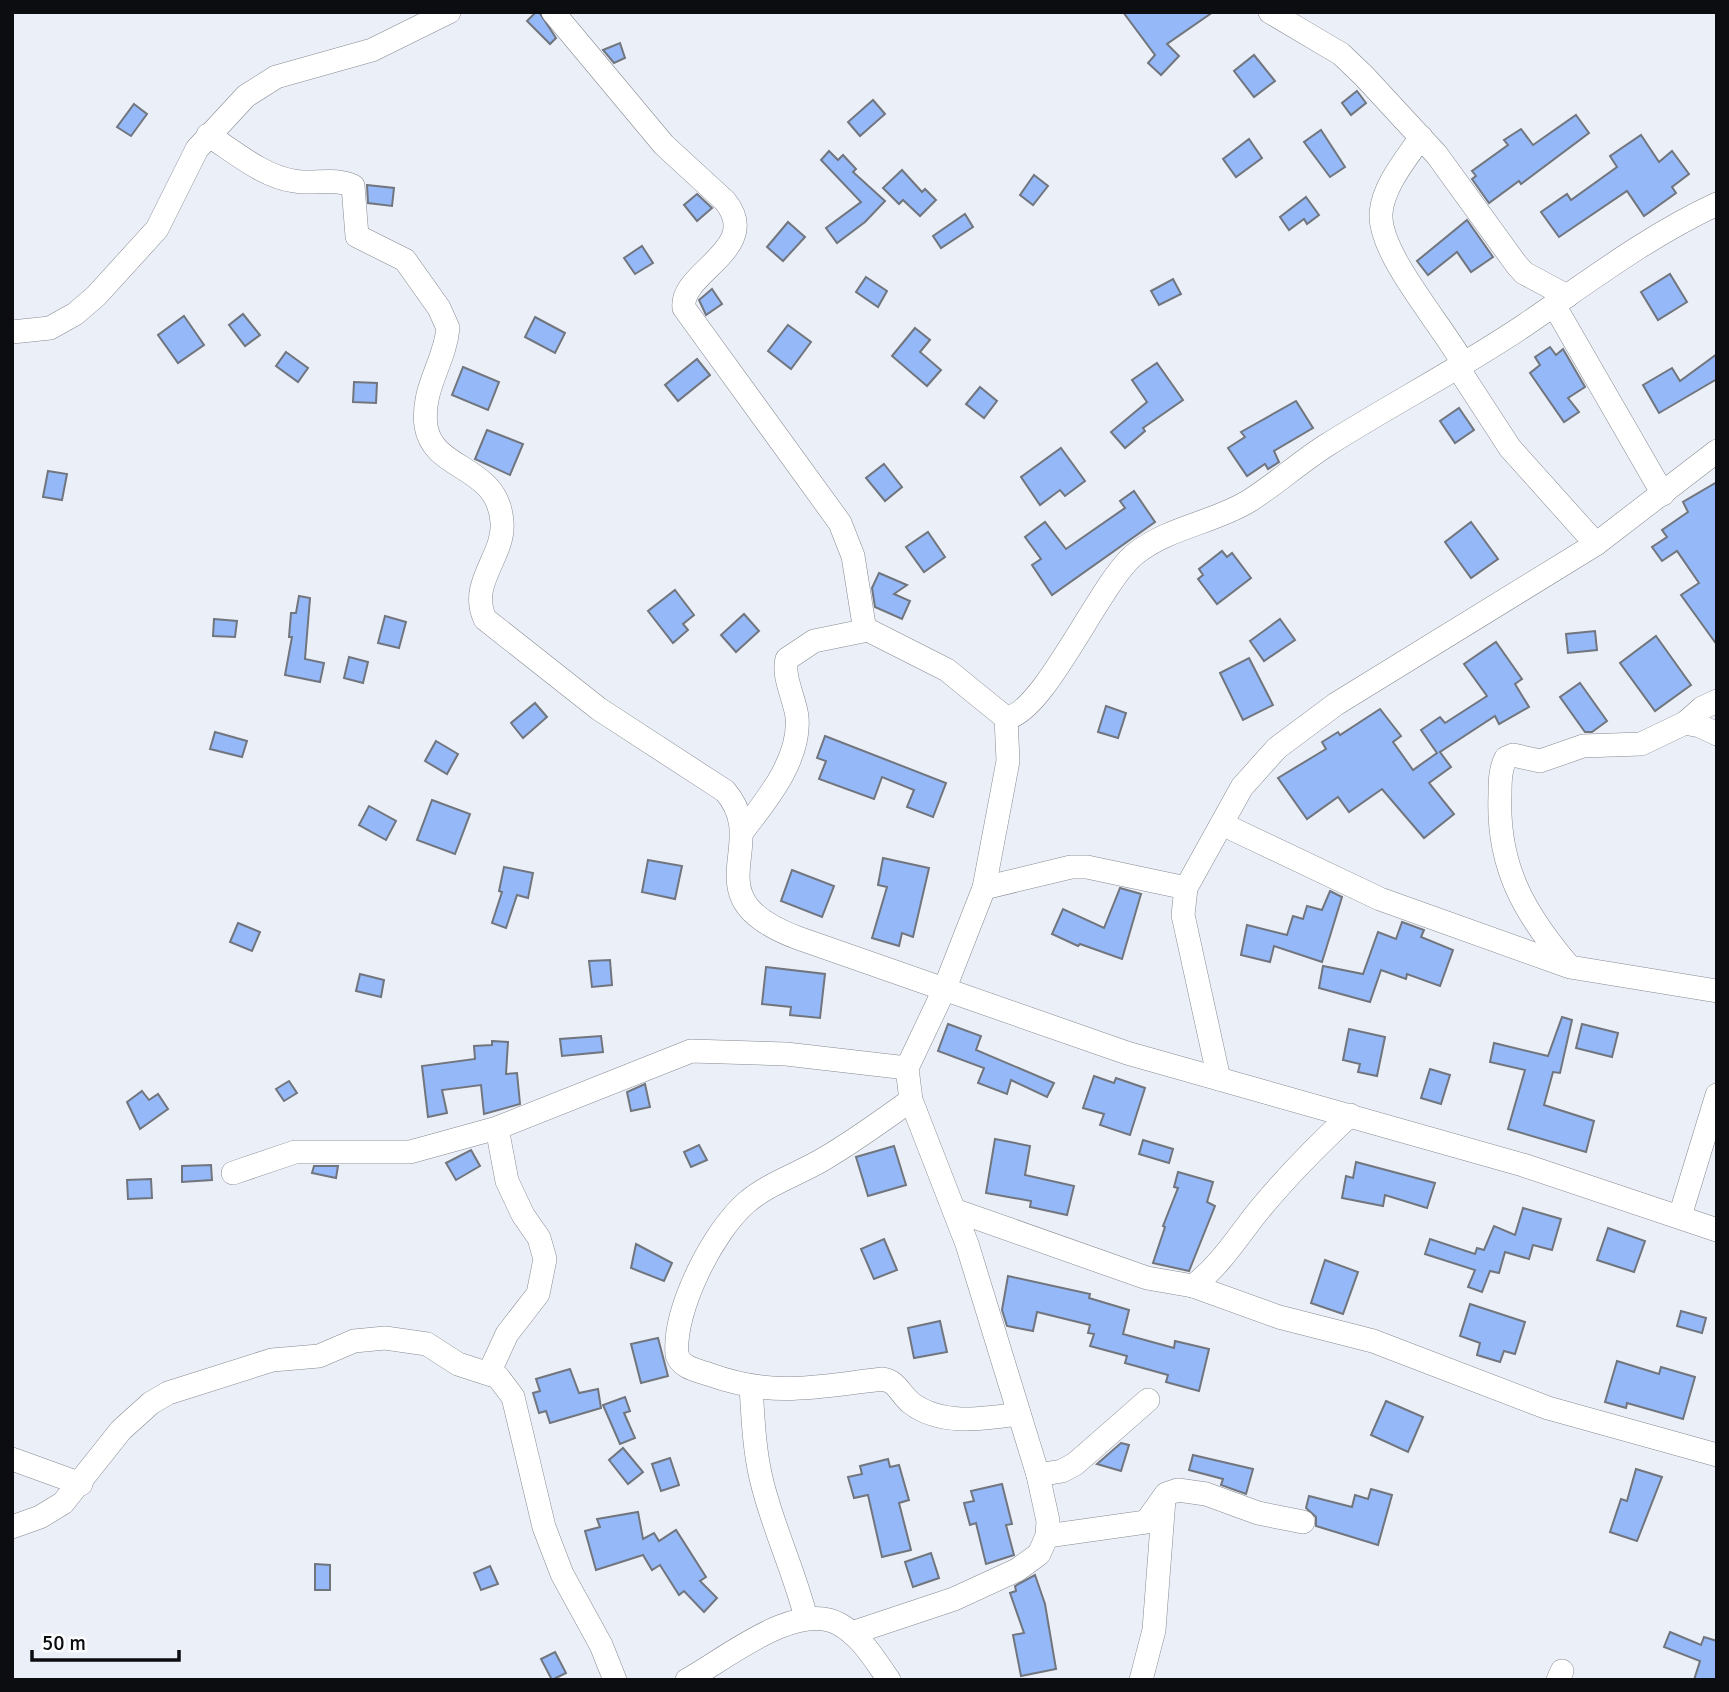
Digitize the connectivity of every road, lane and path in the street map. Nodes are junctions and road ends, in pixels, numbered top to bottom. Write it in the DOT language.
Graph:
graph roads {
  1 [pos="449,12"];
  2 [pos="553,12"];
  3 [pos="1270,12"];
  4 [pos="208,135"];
  5 [pos="1421,136"];
  6 [pos="1717,204"];
  7 [pos="1560,300"];
  8 [pos="12,332"];
  9 [pos="1450,339"];
  10 [pos="1493,345"];
  11 [pos="1461,366"];
  12 [pos="1717,451"];
  13 [pos="1663,494"];
  14 [pos="1596,544"];
  15 [pos="868,630"];
  16 [pos="1717,701"];
  17 [pos="1006,718"];
  18 [pos="1685,723"];
  19 [pos="1717,734"];
  20 [pos="1222,824"];
  21 [pos="742,832"];
  22 [pos="984,888"];
  23 [pos="1186,888"];
  24 [pos="1570,967"];
  25 [pos="944,990"];
  26 [pos="1717,991"];
  27 [pos="907,1068"];
  28 [pos="1219,1079"];
  29 [pos="1717,1095"];
  30 [pos="911,1100"];
  31 [pos="1350,1115"];
  32 [pos="497,1128"];
  33 [pos="233,1173"];
  34 [pos="954,1210"];
  35 [pos="1680,1216"];
  36 [pos="1717,1230"];
  37 [pos="1193,1286"];
  38 [pos="489,1373"];
  39 [pos="751,1387"];
  40 [pos="1148,1400"];
  41 [pos="1019,1414"];
  42 [pos="1717,1455"];
  43 [pos="12,1459"];
  44 [pos="1038,1475"];
  45 [pos="81,1484"];
  46 [pos="1164,1496"];
  47 [pos="1303,1522"];
  48 [pos="12,1527"];
  49 [pos="1047,1536"];
  50 [pos="806,1618"];
  51 [pos="852,1633"];
  52 [pos="615,1680"];
  53 [pos="687,1680"];
  54 [pos="889,1680"];
  55 [pos="1141,1680"];
  1 -- 4 [label="street"];
  2 -- 15 [label="street"];
  3 -- 5 [label="street"];
  4 -- 8 [label="street"];
  4 -- 21 [label="street"];
  5 -- 7 [label="street"];
  5 -- 9 [label="street"];
  6 -- 7 [label="street"];
  7 -- 10 [label="street"];
  7 -- 13 [label="street"];
  9 -- 10 [label="street"];
  9 -- 11 [label="street"];
  10 -- 11 [label="street"];
  11 -- 14 [label="street"];
  11 -- 17 [label="street"];
  12 -- 13 [label="street"];
  13 -- 14 [label="street"];
  14 -- 20 [label="street"];
  15 -- 17 [label="street"];
  15 -- 21 [label="street"];
  16 -- 18 [label="street"];
  17 -- 22 [label="street"];
  18 -- 19 [label="street"];
  18 -- 24 [label="street"];
  20 -- 23 [label="street"];
  20 -- 24 [label="street"];
  21 -- 25 [label="street"];
  22 -- 23 [label="street"];
  22 -- 25 [label="street"];
  23 -- 28 [label="street"];
  24 -- 26 [label="street"];
  25 -- 27 [label="street"];
  25 -- 28 [label="street"];
  27 -- 30 [label="street"];
  27 -- 32 [label="street"];
  28 -- 31 [label="street"];
  29 -- 35 [label="street"];
  30 -- 34 [label="street"];
  30 -- 39 [label="street"];
  31 -- 35 [label="street"];
  31 -- 37 [label="street"];
  32 -- 33 [label="street"];
  32 -- 38 [label="street"];
  34 -- 37 [label="street"];
  34 -- 41 [label="street"];
  35 -- 36 [label="street"];
  37 -- 42 [label="street"];
  38 -- 45 [label="street"];
  38 -- 52 [label="street"];
  39 -- 41 [label="street"];
  39 -- 50 [label="street"];
  40 -- 44 [label="street"];
  41 -- 44 [label="street"];
  43 -- 45 [label="street"];
  44 -- 49 [label="street"];
  45 -- 48 [label="street"];
  46 -- 47 [label="street"];
  46 -- 49 [label="street"];
  46 -- 55 [label="street"];
  49 -- 51 [label="street"];
  50 -- 51 [label="street"];
  50 -- 53 [label="street"];
  51 -- 54 [label="street"];
}
